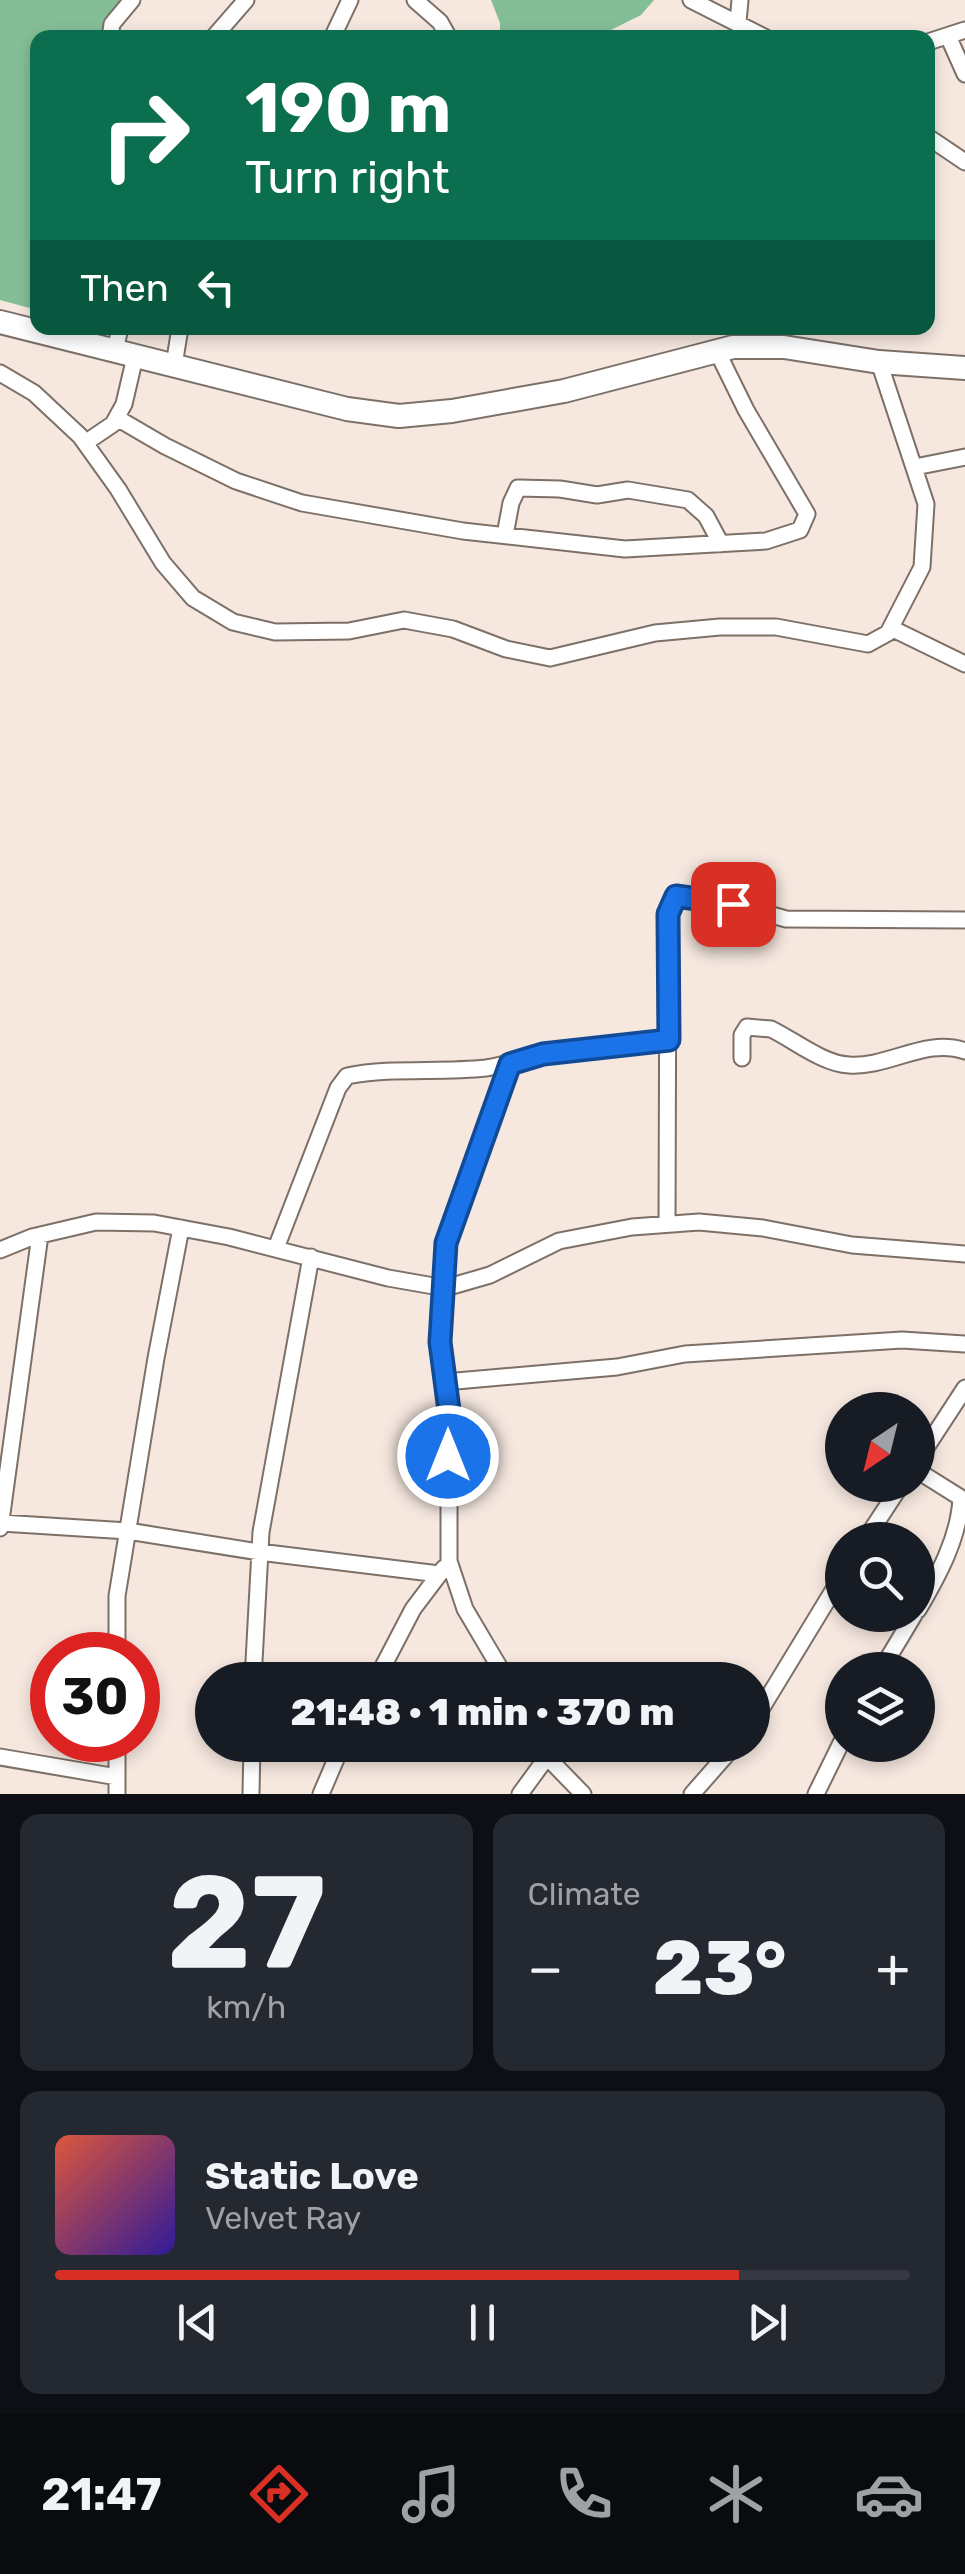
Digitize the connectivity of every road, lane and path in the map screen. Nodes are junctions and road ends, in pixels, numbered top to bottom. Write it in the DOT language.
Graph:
graph roads {
  1 [pos="132,0"];
  2 [pos="246,0"];
  3 [pos="350,0"];
  4 [pos="415,0"];
  5 [pos="691,0"];
  6 [pos="740,0"];
  7 [pos="738,22"];
  8 [pos="111,30"];
  9 [pos="220,30"];
  10 [pos="336,30"];
  11 [pos="444,30"];
  12 [pos="752,30"];
  13 [pos="965,30"];
  14 [pos="948,36"];
  15 [pos="935,40"];
  16 [pos="965,74"];
  17 [pos="935,142"];
  18 [pos="965,162"];
  19 [pos="0,322"];
  20 [pos="30,328"];
  21 [pos="70,335"];
  22 [pos="179,335"];
  23 [pos="123,345"];
  24 [pos="716,349"];
  25 [pos="879,362"];
  26 [pos="174,365"];
  27 [pos="965,368"];
  28 [pos="0,373"];
  29 [pos="116,418"];
  30 [pos="86,443"];
  31 [pos="965,457"];
  32 [pos="915,467"];
  33 [pos="505,535"];
  34 [pos="722,544"];
  35 [pos="891,628"];
  36 [pos="965,664"];
  37 [pos="965,920"];
  38 [pos="669,1040"];
  39 [pos="965,1050"];
  40 [pos="742,1058"];
  41 [pos="510,1064"];
  42 [pos="668,1224"];
  43 [pos="181,1228"];
  44 [pos="40,1234"];
  45 [pos="276,1248"];
  46 [pos="0,1250"];
  47 [pos="965,1254"];
  48 [pos="311,1257"];
  49 [pos="445,1288"];
  50 [pos="965,1344"];
  51 [pos="445,1382"];
  52 [pos="965,1388"];
  53 [pos="935,1434"];
  54 [pos="935,1482"];
  55 [pos="0,1525"];
  56 [pos="128,1531"];
  57 [pos="259,1552"];
  58 [pos="444,1567"];
  59 [pos="935,1581"];
  60 [pos="825,1604"];
  61 [pos="118,1632"];
  62 [pos="255,1662"];
  63 [pos="385,1662"];
  64 [pos="497,1662"];
  65 [pos="770,1694"];
  66 [pos="0,1758"];
  67 [pos="252,1762"];
  68 [pos="335,1762"];
  69 [pos="538,1762"];
  70 [pos="554,1762"];
  71 [pos="720,1762"];
  72 [pos="832,1762"];
  73 [pos="117,1786"];
  74 [pos="251,1793"];
  75 [pos="321,1794"];
  76 [pos="520,1794"];
  77 [pos="583,1794"];
  78 [pos="692,1794"];
  79 [pos="816,1794"];
  1 -- 8 [label="street"];
  2 -- 9 [label="street"];
  3 -- 10 [label="street"];
  4 -- 11 [label="street"];
  5 -- 7 [label="street"];
  6 -- 7 [label="street"];
  7 -- 12 [label="street"];
  13 -- 14 [label="street"];
  14 -- 15 [label="street"];
  14 -- 16 [label="street"];
  17 -- 18 [label="street"];
  19 -- 20 [label="main road"];
  21 -- 23 [label="main road"];
  22 -- 26 [label="street"];
  23 -- 26 [label="main road"];
  23 -- 29 [label="street"];
  24 -- 25 [label="main road"];
  24 -- 26 [label="main road"];
  24 -- 34 [label="street"];
  25 -- 27 [label="main road"];
  25 -- 32 [label="street"];
  28 -- 30 [label="street"];
  29 -- 30 [label="street"];
  29 -- 33 [label="street"];
  30 -- 35 [label="street"];
  31 -- 32 [label="street"];
  32 -- 35 [label="street"];
  33 -- 34 [label="street"];
  33 -- 34 [label="street"];
  35 -- 36 [label="street"];
  37 -- 38 [label="street"];
  38 -- 41 [label="street"];
  38 -- 42 [label="street"];
  39 -- 40 [label="street"];
  41 -- 45 [label="street"];
  41 -- 49 [label="street"];
  42 -- 47 [label="street"];
  42 -- 49 [label="street"];
  43 -- 44 [label="street"];
  43 -- 45 [label="street"];
  43 -- 56 [label="street"];
  44 -- 46 [label="street"];
  44 -- 55 [label="street"];
  45 -- 48 [label="street"];
  48 -- 49 [label="street"];
  48 -- 57 [label="street"];
  49 -- 51 [label="street"];
  50 -- 51 [label="street"];
  51 -- 58 [label="street"];
  52 -- 53 [label="street"];
  54 -- 59 [label="street"];
  55 -- 56 [label="street"];
  56 -- 57 [label="street"];
  56 -- 61 [label="street"];
  57 -- 58 [label="street"];
  57 -- 62 [label="street"];
  58 -- 63 [label="street"];
  58 -- 64 [label="street"];
  60 -- 65 [label="street"];
  66 -- 73 [label="street"];
  67 -- 74 [label="street"];
  68 -- 75 [label="street"];
  69 -- 76 [label="street"];
  70 -- 77 [label="street"];
  71 -- 78 [label="street"];
  72 -- 79 [label="street"];
}
